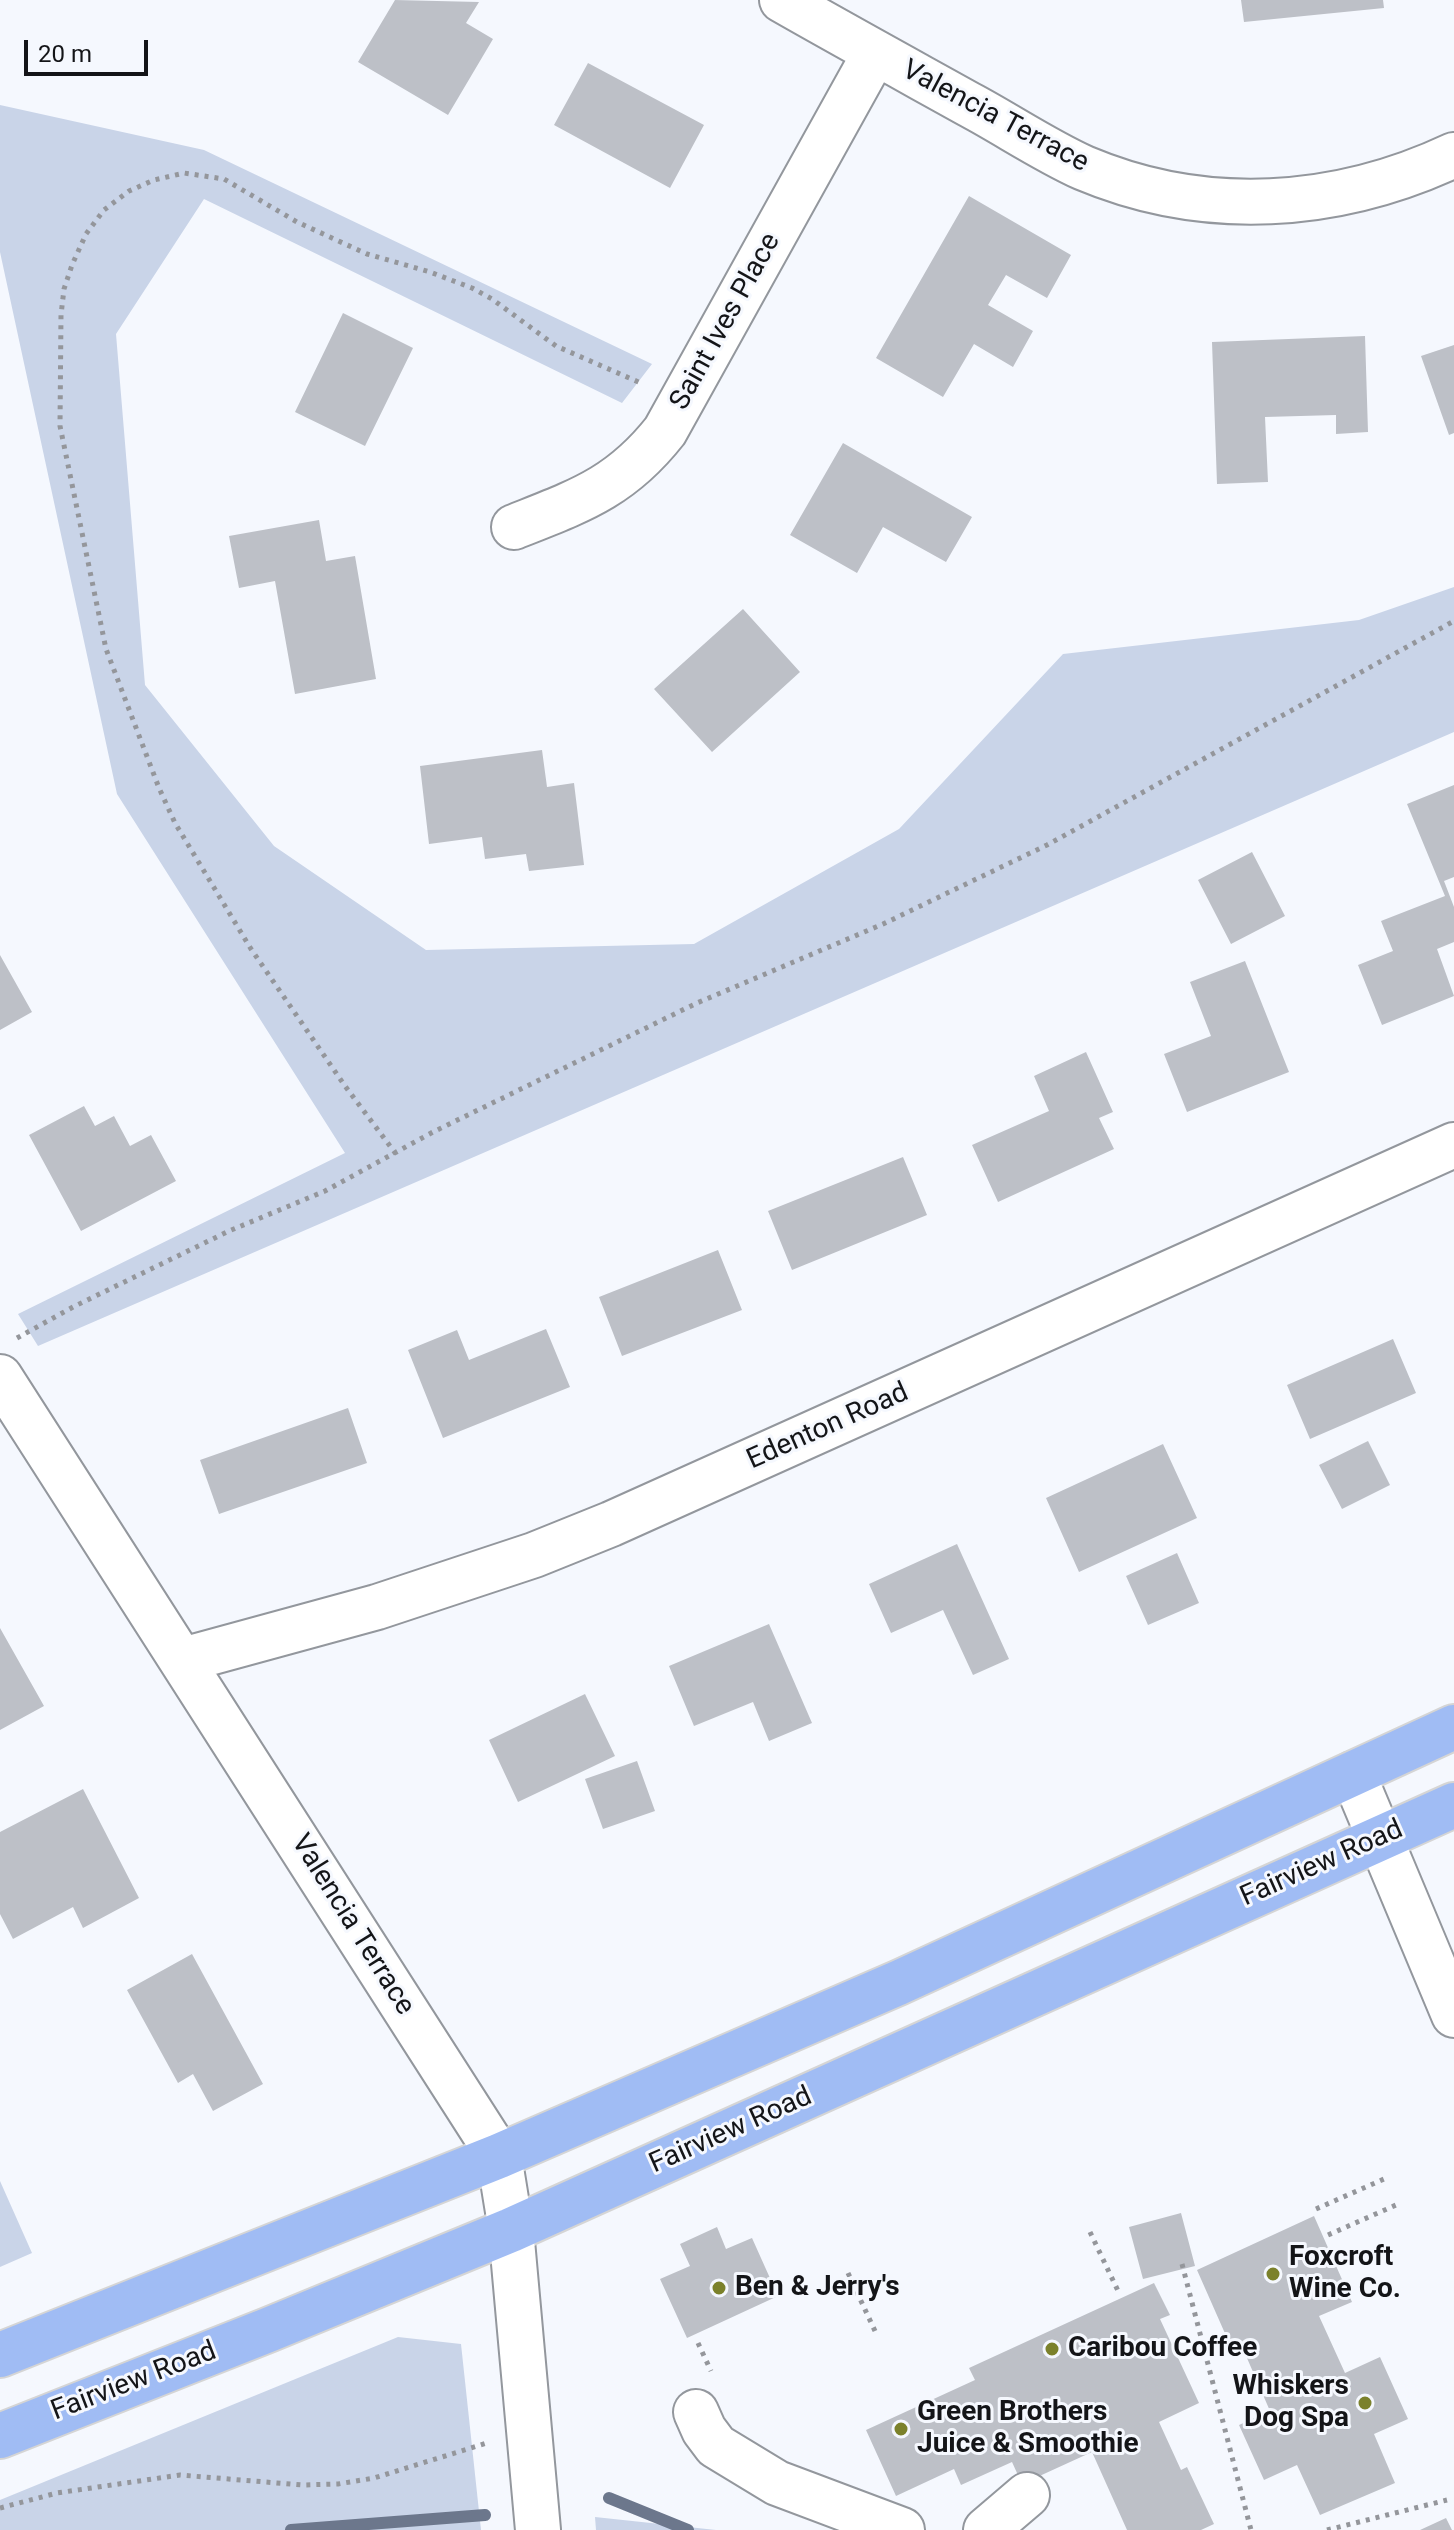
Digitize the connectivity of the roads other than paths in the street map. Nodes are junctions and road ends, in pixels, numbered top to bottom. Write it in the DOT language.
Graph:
graph roads {
  1 [pos="782,0"];
  2 [pos="875,53"];
  3 [pos="1454,155"];
  4 [pos="514,527"];
  5 [pos="1454,1145"];
  6 [pos="6,1360"];
  7 [pos="183,1660"];
  8 [pos="1454,1727"];
  9 [pos="1353,1774"];
  10 [pos="1454,1805"];
  11 [pos="1381,1838"];
  12 [pos="1454,2015"];
  13 [pos="499,2156"];
  14 [pos="511,2230"];
  15 [pos="0,2355"];
  16 [pos="696,2412"];
  17 [pos="0,2436"];
  18 [pos="1027,2495"];
  19 [pos="538,2530"];
  20 [pos="902,2530"];
  21 [pos="986,2530"];
  1 -- 2 [label="street, Valencia Terrace"];
  2 -- 3 [label="street, Valencia Terrace"];
  2 -- 4 [label="street, Saint Ives Place"];
  5 -- 7 [label="street, Edenton Road"];
  6 -- 7 [label="street, Valencia Terrace"];
  7 -- 13 [label="street, Valencia Terrace"];
  8 -- 9 [label="main road"];
  9 -- 11 [label="street"];
  9 -- 13 [label="main road"];
  10 -- 11 [label="main road, Fairview Road"];
  11 -- 12 [label="street"];
  11 -- 14 [label="main road, Fairview Road"];
  13 -- 14 [label="street, Valencia Terrace"];
  13 -- 15 [label="main road"];
  14 -- 17 [label="main road, Fairview Road"];
  14 -- 19 [label="street, Valencia Terrace"];
  16 -- 20 [label="street"];
  18 -- 21 [label="street"];
}
